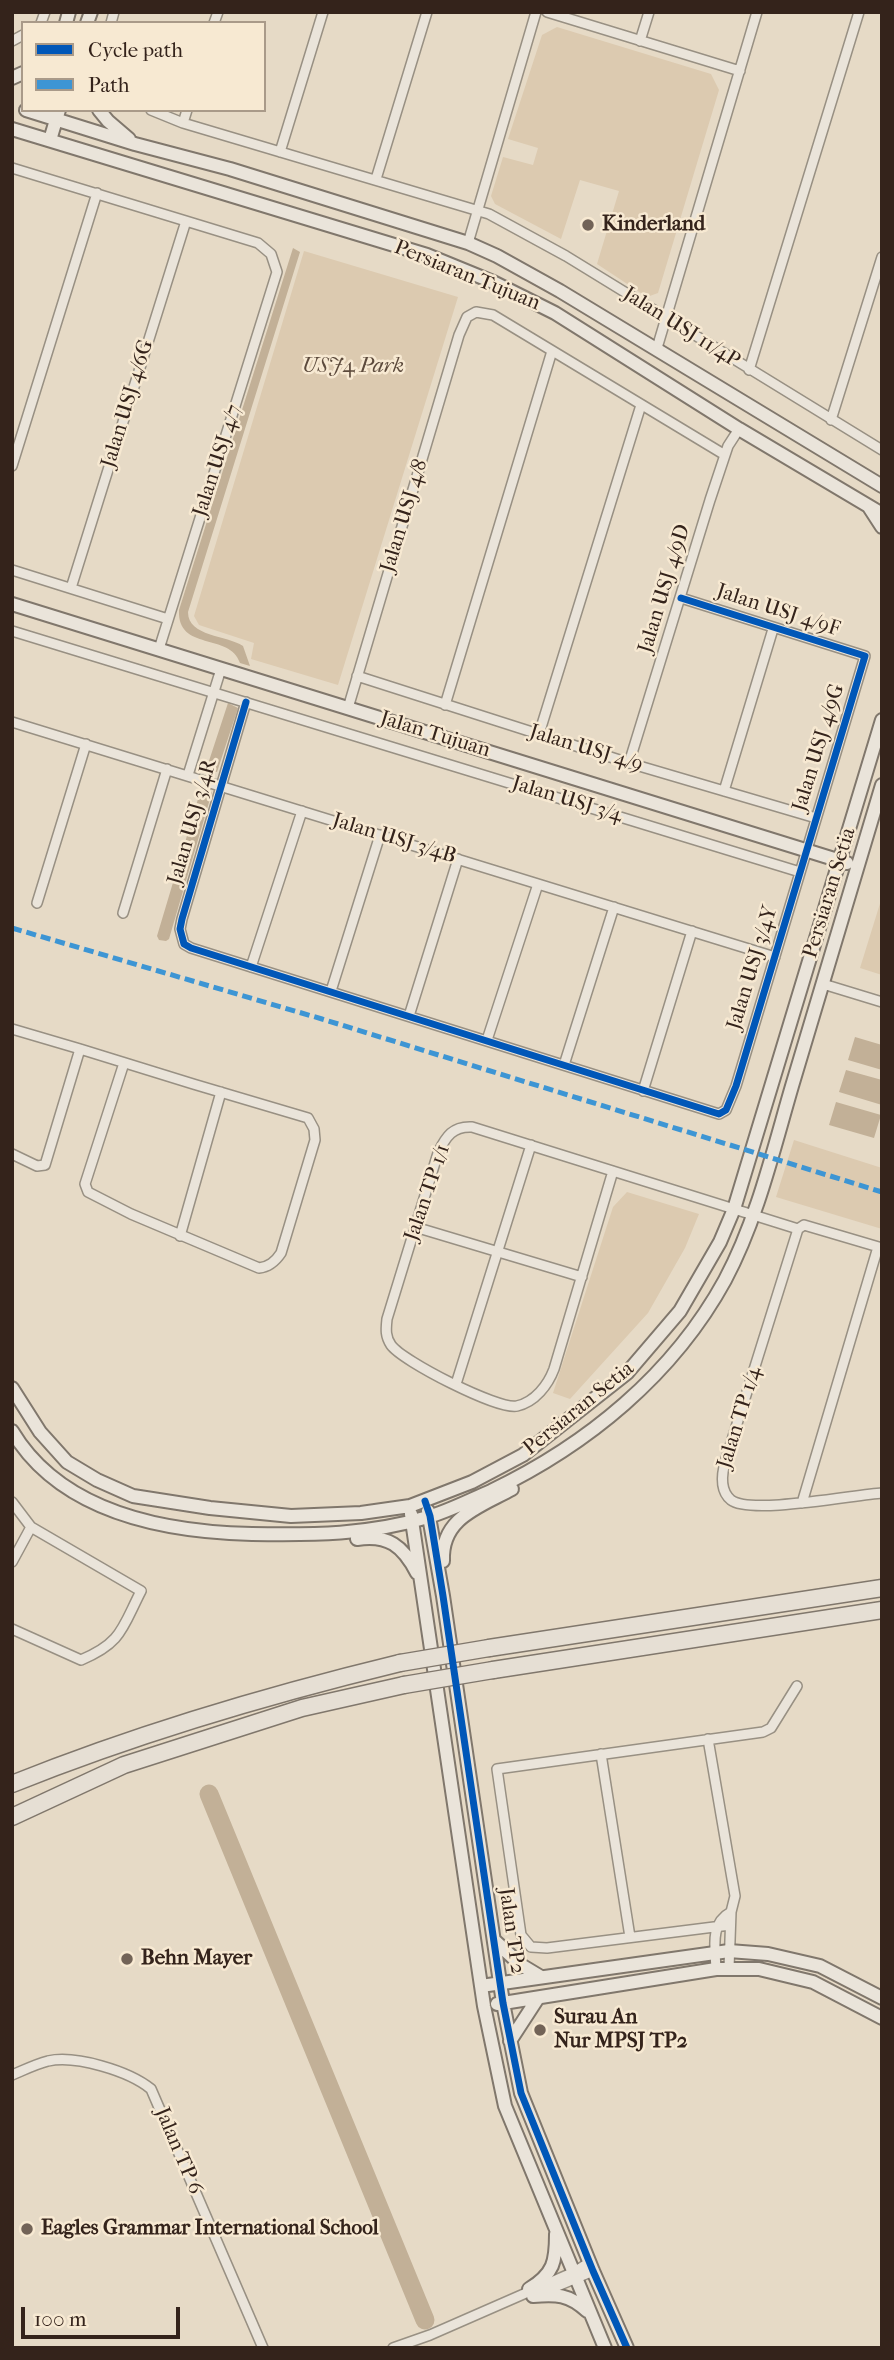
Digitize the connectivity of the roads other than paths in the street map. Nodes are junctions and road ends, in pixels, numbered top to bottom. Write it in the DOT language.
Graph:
graph roads {
  1 [pos="323,12"];
  2 [pos="427,12"];
  3 [pos="536,12"];
  4 [pos="547,12"];
  5 [pos="649,12"];
  6 [pos="757,12"];
  7 [pos="859,12"];
  8 [pos="640,41"];
  9 [pos="740,71"];
  10 [pos="31,112"];
  11 [pos="38,112"];
  12 [pos="101,112"];
  13 [pos="156,112"];
  14 [pos="186,112"];
  15 [pos="58,115"];
  16 [pos="183,123"];
  17 [pos="12,129"];
  18 [pos="31,134"];
  19 [pos="50,141"];
  20 [pos="135,144"];
  21 [pos="280,152"];
  22 [pos="12,168"];
  23 [pos="376,180"];
  24 [pos="97,193"];
  25 [pos="478,210"];
  26 [pos="186,221"];
  27 [pos="468,243"];
  28 [pos="882,257"];
  29 [pos="666,318"];
  30 [pos="657,348"];
  31 [pos="552,352"];
  32 [pos="749,370"];
  33 [pos="641,405"];
  34 [pos="831,420"];
  35 [pos="739,429"];
  36 [pos="882,450"];
  37 [pos="724,456"];
  38 [pos="12,466"];
  39 [pos="882,486"];
  40 [pos="867,505"];
  41 [pos="882,514"];
  42 [pos="882,527"];
  43 [pos="12,570"];
  44 [pos="71,588"];
  45 [pos="681,598"];
  46 [pos="12,604"];
  47 [pos="168,618"];
  48 [pos="773,629"];
  49 [pos="12,631"];
  50 [pos="159,649"];
  51 [pos="865,656"];
  52 [pos="221,668"];
  53 [pos="357,676"];
  54 [pos="214,692"];
  55 [pos="246,702"];
  56 [pos="445,705"];
  57 [pos="348,708"];
  58 [pos="882,720"];
  59 [pos="12,722"];
  60 [pos="539,734"];
  61 [pos="86,744"];
  62 [pos="629,763"];
  63 [pos="167,769"];
  64 [pos="188,775"];
  65 [pos="882,785"];
  66 [pos="221,786"];
  67 [pos="724,791"];
  68 [pos="302,811"];
  69 [pos="816,818"];
  70 [pos="380,835"];
  71 [pos="807,850"];
  72 [pos="458,859"];
  73 [pos="840,860"];
  74 [pos="858,866"];
  75 [pos="800,872"];
  76 [pos="538,884"];
  77 [pos="37,903"];
  78 [pos="614,907"];
  79 [pos="123,913"];
  80 [pos="692,931"];
  81 [pos="775,957"];
  82 [pos="251,967"];
  83 [pos="822,984"];
  84 [pos="802,988"];
  85 [pos="331,991"];
  86 [pos="882,1002"];
  87 [pos="408,1016"];
  88 [pos="12,1029"];
  89 [pos="487,1040"];
  90 [pos="80,1049"];
  91 [pos="124,1063"];
  92 [pos="564,1065"];
  93 [pos="643,1091"];
  94 [pos="221,1092"];
  95 [pos="531,1145"];
  96 [pos="12,1153"];
  97 [pos="613,1171"];
  98 [pos="734,1209"];
  99 [pos="753,1215"];
  100 [pos="415,1227"];
  101 [pos="798,1229"];
  102 [pos="180,1236"];
  103 [pos="880,1247"];
  104 [pos="498,1252"];
  105 [pos="582,1278"];
  106 [pos="456,1384"];
  107 [pos="12,1388"];
  108 [pos="12,1431"];
  109 [pos="576,1442"];
  110 [pos="882,1493"];
  111 [pos="425,1501"];
  112 [pos="12,1502"];
  113 [pos="802,1503"];
  114 [pos="410,1506"];
  115 [pos="430,1517"];
  116 [pos="413,1521"];
  117 [pos="31,1527"];
  118 [pos="214,1533"];
  119 [pos="12,1562"];
  120 [pos="882,1588"];
  121 [pos="424,1596"];
  122 [pos="443,1596"];
  123 [pos="882,1610"];
  124 [pos="12,1629"];
  125 [pos="797,1686"];
  126 [pos="708,1739"];
  127 [pos="601,1754"];
  128 [pos="12,1784"];
  129 [pos="12,1817"];
  130 [pos="731,1912"];
  131 [pos="730,1925"];
  132 [pos="716,1927"];
  133 [pos="630,1937"];
  134 [pos="495,1941"];
  135 [pos="729,1951"];
  136 [pos="715,1952"];
  137 [pos="722,1968"];
  138 [pos="541,1977"];
  139 [pos="501,1983"];
  140 [pos="481,1986"];
  141 [pos="538,1998"];
  142 [pos="881,1998"];
  143 [pos="503,2003"];
  144 [pos="484,2006"];
  145 [pos="882,2018"];
  146 [pos="510,2041"];
  147 [pos="12,2075"];
  148 [pos="556,2227"];
  149 [pos="592,2267"];
  150 [pos="575,2276"];
  151 [pos="531,2293"];
  152 [pos="590,2313"];
  153 [pos="430,2335"];
  154 [pos="397,2347"];
  155 [pos="263,2348"];
  156 [pos="425,2348"];
  157 [pos="605,2348"];
  158 [pos="627,2348"];
  1 -- 21 [label="street"];
  2 -- 23 [label="street"];
  3 -- 25 [label="street"];
  4 -- 8 [label="street"];
  5 -- 8 [label="street"];
  6 -- 9 [label="street"];
  7 -- 32 [label="street"];
  8 -- 9 [label="street"];
  9 -- 29 [label="street"];
  10 -- 18 [label="main road"];
  11 -- 15 [label="main road, Persiaran Tujuan"];
  12 -- 20 [label="main road"];
  13 -- 16 [label="street, Jalan USJ 11/4P"];
  14 -- 16 [label="street"];
  15 -- 19 [label="main road"];
  15 -- 20 [label="main road, Persiaran Tujuan"];
  16 -- 21 [label="street, Jalan USJ 11/4P"];
  17 -- 18 [label="main road, Persiaran Tujuan"];
  18 -- 19 [label="main road, Persiaran Tujuan"];
  19 -- 35 [label="main road, Persiaran Tujuan"];
  20 -- 27 [label="main road, Persiaran Tujuan"];
  21 -- 23 [label="street, Jalan USJ 11/4P"];
  22 -- 24 [label="street"];
  23 -- 25 [label="street, Jalan USJ 11/4P"];
  24 -- 26 [label="street"];
  24 -- 38 [label="street"];
  25 -- 27 [label="street"];
  25 -- 29 [label="street, Jalan USJ 11/4P"];
  26 -- 44 [label="street, Jalan USJ 4/6G"];
  26 -- 47 [label="street, Jalan USJ 4/7"];
  27 -- 30 [label="main road, Persiaran Tujuan"];
  28 -- 34 [label="street"];
  29 -- 30 [label="street"];
  29 -- 32 [label="street, Jalan USJ 11/4P"];
  30 -- 39 [label="main road, Persiaran Tujuan"];
  31 -- 33 [label="street"];
  31 -- 53 [label="street, Jalan USJ 4/8"];
  31 -- 56 [label="street"];
  32 -- 34 [label="street, Jalan USJ 11/4P"];
  33 -- 37 [label="street"];
  33 -- 60 [label="street"];
  34 -- 36 [label="street, Jalan USJ 11/4P"];
  35 -- 37 [label="street, Jalan USJ 4/9D"];
  35 -- 40 [label="main road, Persiaran Tujuan"];
  37 -- 45 [label="street, Jalan USJ 4/9D"];
  40 -- 41 [label="main road, Persiaran Tujuan"];
  40 -- 42 [label="main road"];
  43 -- 44 [label="street"];
  44 -- 47 [label="street"];
  45 -- 48 [label="street, Jalan USJ 4/9F"];
  45 -- 62 [label="street, Jalan USJ 4/9D"];
  46 -- 50 [label="main road, Jalan Tujuan"];
  47 -- 50 [label="street, Jalan USJ 4/7"];
  48 -- 51 [label="street, Jalan USJ 4/9F"];
  48 -- 67 [label="street"];
  49 -- 54 [label="street, Jalan USJ 3/4"];
  50 -- 52 [label="main road, Jalan Tujuan"];
  51 -- 69 [label="street, Jalan USJ 4/9G"];
  52 -- 54 [label="street"];
  52 -- 57 [label="main road, Jalan Tujuan"];
  53 -- 56 [label="street, Jalan USJ 4/9"];
  53 -- 57 [label="street, Jalan USJ 4/8"];
  54 -- 55 [label="street, Jalan USJ 3/4"];
  54 -- 64 [label="street"];
  55 -- 66 [label="street, Jalan USJ 3/4R"];
  55 -- 75 [label="street, Jalan USJ 3/4"];
  56 -- 60 [label="street, Jalan USJ 4/9"];
  57 -- 71 [label="main road, Jalan Tujuan"];
  58 -- 73 [label="main road, Persiaran Setia"];
  59 -- 61 [label="street, Jalan USJ 3/4B"];
  60 -- 62 [label="street, Jalan USJ 4/9"];
  61 -- 63 [label="street, Jalan USJ 3/4B"];
  61 -- 77 [label="street"];
  62 -- 67 [label="street, Jalan USJ 4/9"];
  63 -- 64 [label="street, Jalan USJ 3/4B"];
  63 -- 79 [label="street"];
  64 -- 66 [label="street, Jalan USJ 3/4B"];
  65 -- 74 [label="main road, Persiaran Setia"];
  66 -- 68 [label="street, Jalan USJ 3/4B"];
  66 -- 82 [label="street, Jalan USJ 3/4R"];
  67 -- 69 [label="street, Jalan USJ 4/9"];
  68 -- 70 [label="street, Jalan USJ 3/4B"];
  68 -- 82 [label="street"];
  69 -- 71 [label="street, Jalan USJ 4/9G"];
  70 -- 72 [label="street, Jalan USJ 3/4B"];
  70 -- 85 [label="street"];
  71 -- 73 [label="main road, Jalan Tujuan"];
  71 -- 75 [label="street, Jalan USJ 3/4Y"];
  72 -- 76 [label="street, Jalan USJ 3/4B"];
  72 -- 87 [label="street"];
  73 -- 74 [label="main road, Jalan Tujuan"];
  73 -- 84 [label="main road, Persiaran Setia"];
  74 -- 83 [label="main road, Persiaran Setia"];
  75 -- 81 [label="street, Jalan USJ 3/4Y"];
  76 -- 78 [label="street, Jalan USJ 3/4B"];
  76 -- 89 [label="street"];
  78 -- 80 [label="street, Jalan USJ 3/4B"];
  78 -- 92 [label="street"];
  80 -- 81 [label="street, Jalan USJ 3/4B"];
  80 -- 93 [label="street"];
  81 -- 93 [label="street, Jalan USJ 3/4Y"];
  82 -- 85 [label="street"];
  83 -- 84 [label="main road"];
  83 -- 86 [label="street"];
  83 -- 99 [label="main road, Persiaran Setia"];
  84 -- 98 [label="main road, Persiaran Setia"];
  85 -- 87 [label="street"];
  87 -- 89 [label="street"];
  88 -- 90 [label="street"];
  89 -- 92 [label="street"];
  90 -- 91 [label="street"];
  90 -- 96 [label="street"];
  91 -- 94 [label="street"];
  91 -- 102 [label="street"];
  92 -- 93 [label="street"];
  94 -- 102 [label="street"];
  94 -- 102 [label="street"];
  95 -- 97 [label="street, Jalan TP 1/1"];
  95 -- 100 [label="street, Jalan TP 1/1"];
  95 -- 104 [label="street"];
  97 -- 98 [label="street, Jalan TP 1/1"];
  97 -- 105 [label="street"];
  98 -- 99 [label="street, Jalan TP 1/1"];
  98 -- 111 [label="main road, Persiaran Setia"];
  99 -- 101 [label="street"];
  99 -- 109 [label="main road, Persiaran Setia"];
  100 -- 104 [label="street"];
  100 -- 106 [label="street, Jalan TP 1/1"];
  101 -- 103 [label="street"];
  101 -- 113 [label="street, Jalan TP 1/4"];
  103 -- 113 [label="street"];
  104 -- 105 [label="street"];
  104 -- 106 [label="street"];
  105 -- 106 [label="street, Jalan TP 1/1"];
  107 -- 114 [label="main road, Persiaran Setia"];
  108 -- 118 [label="main road, Persiaran Setia"];
  109 -- 115 [label="main road, Persiaran Setia"];
  109 -- 122 [label="main road"];
  110 -- 113 [label="street, Jalan TP 1/4"];
  111 -- 114 [label="main road, Persiaran Setia"];
  111 -- 115 [label="main road, Jalan TP2"];
  112 -- 117 [label="street"];
  114 -- 116 [label="main road, Jalan TP2"];
  115 -- 116 [label="main road, Persiaran Setia"];
  115 -- 122 [label="main road, Jalan TP2"];
  116 -- 118 [label="main road, Persiaran Setia"];
  116 -- 121 [label="main road, Jalan TP2"];
  117 -- 119 [label="street"];
  117 -- 124 [label="street"];
  118 -- 121 [label="main road"];
  120 -- 128 [label="highway, bridge"];
  121 -- 140 [label="main road, Jalan TP2"];
  122 -- 134 [label="main road, Jalan TP2"];
  123 -- 129 [label="highway, bridge"];
  125 -- 126 [label="street"];
  126 -- 127 [label="street"];
  126 -- 130 [label="street"];
  127 -- 133 [label="street"];
  127 -- 133 [label="street"];
  130 -- 131 [label="street"];
  130 -- 132 [label="street"];
  131 -- 132 [label="street"];
  131 -- 135 [label="street"];
  132 -- 133 [label="street"];
  132 -- 136 [label="street"];
  134 -- 138 [label="main road"];
  134 -- 139 [label="main road, Jalan TP2"];
  135 -- 136 [label="main road, Jalan TP2"];
  135 -- 137 [label="street"];
  135 -- 142 [label="main road, Jalan TP2"];
  136 -- 137 [label="street"];
  136 -- 138 [label="main road, Jalan TP2"];
  137 -- 141 [label="main road, Jalan TP2"];
  137 -- 145 [label="main road, Jalan TP2"];
  138 -- 139 [label="main road, Jalan TP2"];
  139 -- 140 [label="main road, Jalan TP2"];
  139 -- 143 [label="main road, Jalan TP2"];
  140 -- 144 [label="main road, Jalan TP2"];
  141 -- 143 [label="main road, Jalan TP2"];
  141 -- 146 [label="main road"];
  143 -- 144 [label="main road, Jalan TP2"];
  143 -- 146 [label="main road, Jalan TP2"];
  144 -- 148 [label="main road, Jalan TP2"];
  146 -- 149 [label="main road, Jalan TP2"];
  147 -- 155 [label="street, Jalan TP 6"];
  148 -- 150 [label="main road, Jalan TP2"];
  148 -- 151 [label="main road"];
  149 -- 150 [label="street"];
  149 -- 158 [label="main road, Jalan TP2"];
  150 -- 151 [label="street"];
  150 -- 152 [label="main road, Jalan TP2"];
  151 -- 152 [label="main road"];
  151 -- 153 [label="street"];
  152 -- 157 [label="main road, Jalan TP2"];
  153 -- 154 [label="street"];
  153 -- 156 [label="street"];
}
